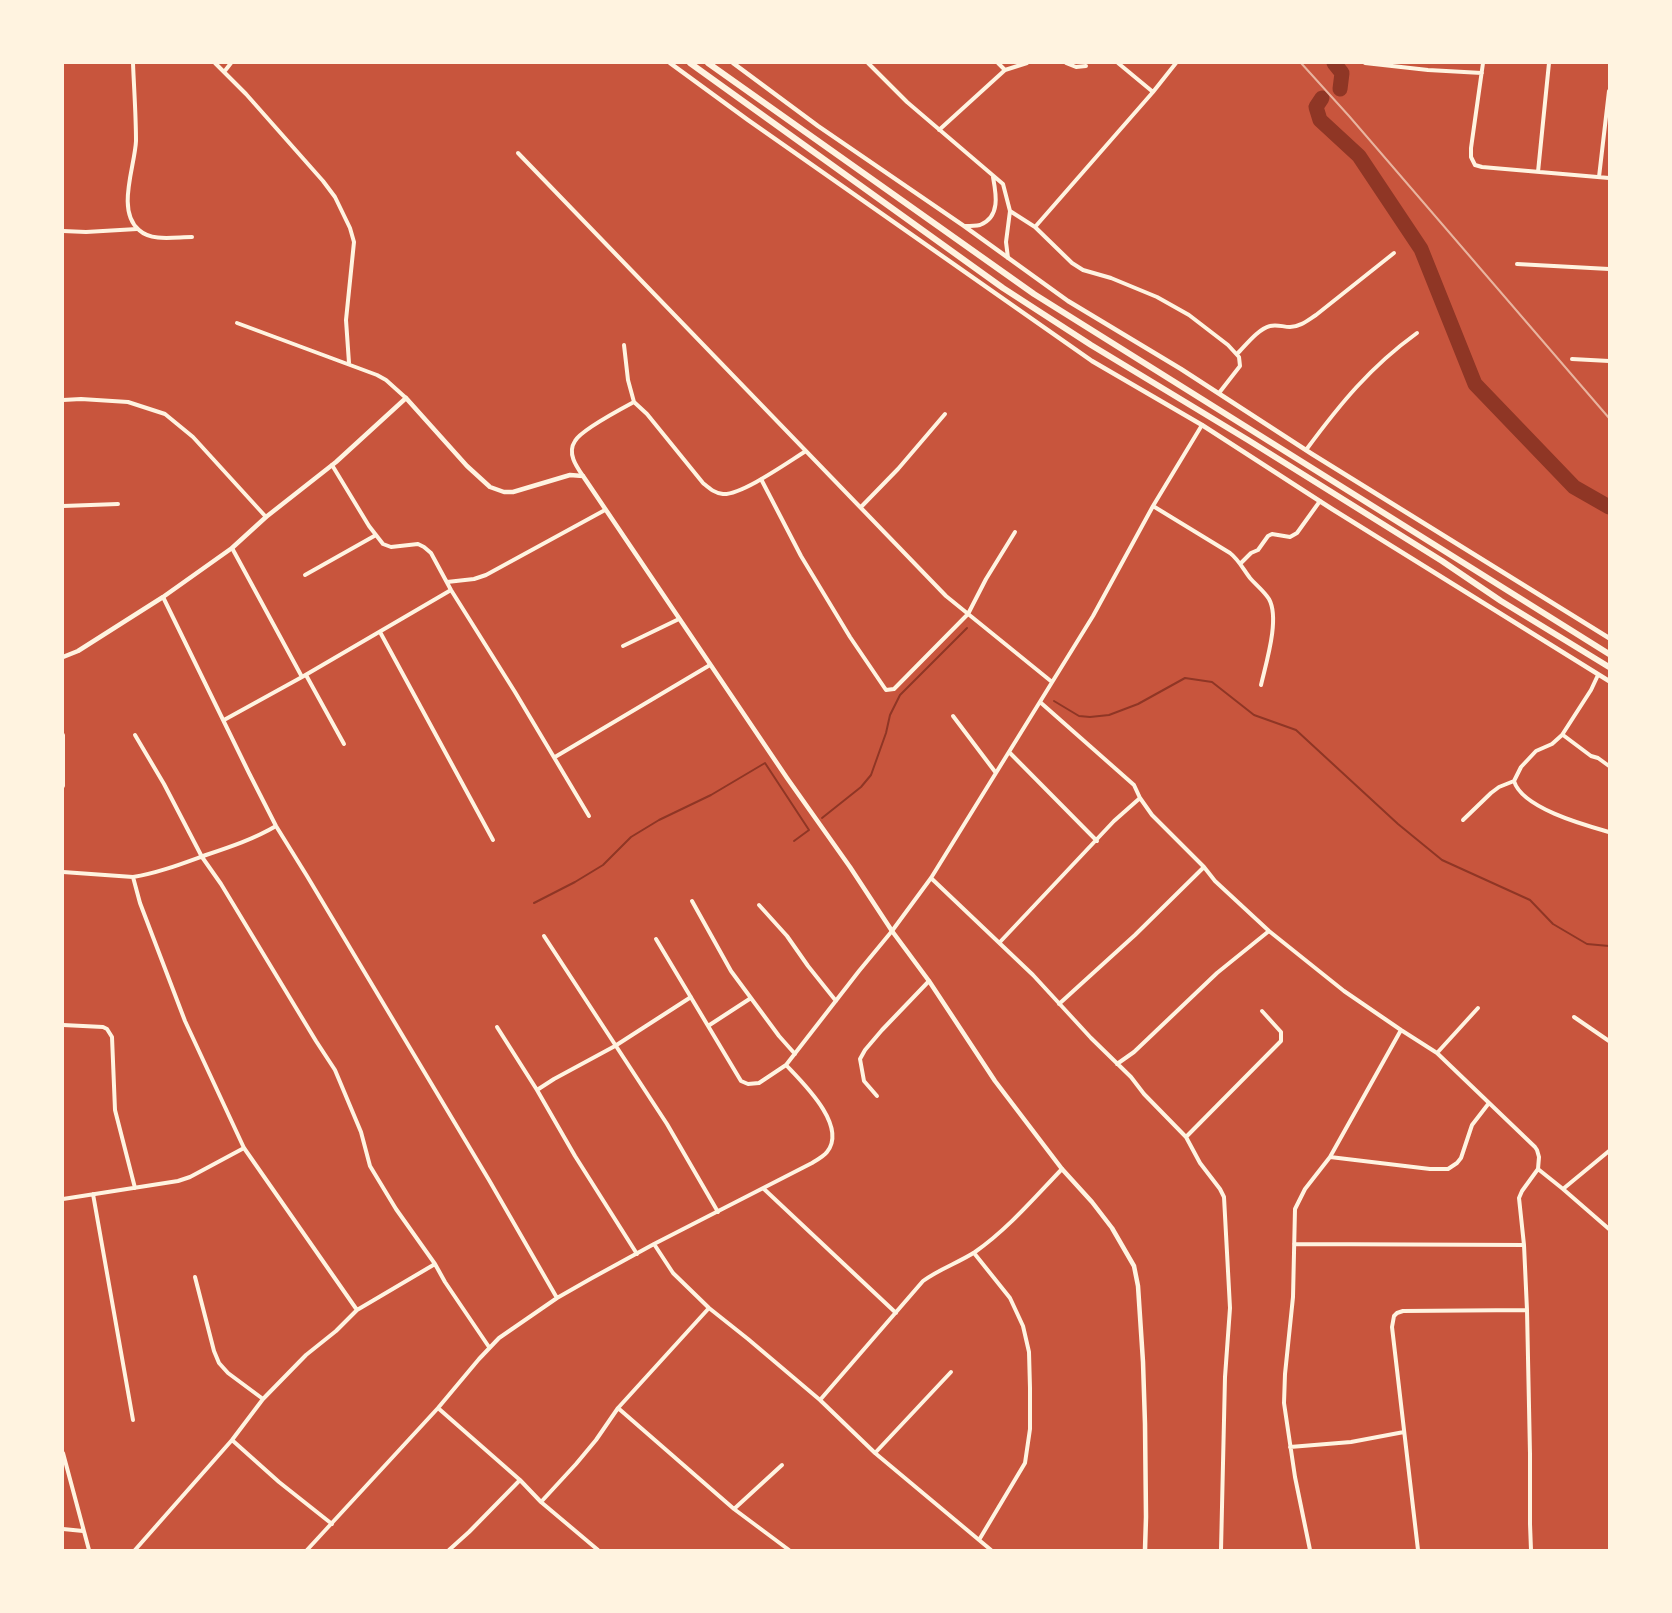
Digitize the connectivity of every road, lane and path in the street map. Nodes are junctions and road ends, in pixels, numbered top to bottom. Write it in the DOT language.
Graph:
graph roads {
  1 [pos="132,63"];
  2 [pos="215,63"];
  3 [pos="231,63"];
  4 [pos="670,63"];
  5 [pos="690,63"];
  6 [pos="708,63"];
  7 [pos="733,63"];
  8 [pos="868,63"];
  9 [pos="998,63"];
  10 [pos="1027,63"];
  11 [pos="1066,63"];
  12 [pos="1118,63"];
  13 [pos="1176,63"];
  14 [pos="1365,63"];
  15 [pos="1483,63"];
  16 [pos="1549,63"];
  17 [pos="1086,66"];
  18 [pos="1005,70"];
  19 [pos="224,72"];
  20 [pos="1482,72"];
  21 [pos="1609,91"];
  22 [pos="1153,92"];
  23 [pos="939,130"];
  24 [pos="518,153"];
  25 [pos="1538,172"];
  26 [pos="993,176"];
  27 [pos="1599,177"];
  28 [pos="1609,178"];
  29 [pos="1010,211"];
  30 [pos="964,226"];
  31 [pos="1035,227"];
  32 [pos="137,229"];
  33 [pos="63,231"];
  34 [pos="192,237"];
  35 [pos="1394,253"];
  36 [pos="1008,259"];
  37 [pos="1517,264"];
  38 [pos="1609,269"];
  39 [pos="237,323"];
  40 [pos="1417,333"];
  41 [pos="624,345"];
  42 [pos="1237,354"];
  43 [pos="1572,358"];
  44 [pos="1609,361"];
  45 [pos="349,363"];
  46 [pos="1219,393"];
  47 [pos="406,398"];
  48 [pos="63,400"];
  49 [pos="634,402"];
  50 [pos="945,414"];
  51 [pos="1202,425"];
  52 [pos="1306,450"];
  53 [pos="806,451"];
  54 [pos="332,465"];
  55 [pos="583,476"];
  56 [pos="761,478"];
  57 [pos="1320,501"];
  58 [pos="118,504"];
  59 [pos="1153,506"];
  60 [pos="63,507"];
  61 [pos="861,507"];
  62 [pos="605,510"];
  63 [pos="266,517"];
  64 [pos="1016,532"];
  65 [pos="376,535"];
  66 [pos="232,548"];
  67 [pos="1240,564"];
  68 [pos="305,575"];
  69 [pos="447,582"];
  70 [pos="452,590"];
  71 [pos="164,597"];
  72 [pos="968,614"];
  73 [pos="679,619"];
  74 [pos="380,632"];
  75 [pos="1609,638"];
  76 [pos="623,646"];
  77 [pos="1609,654"];
  78 [pos="63,657"];
  79 [pos="710,665"];
  80 [pos="1609,667"];
  81 [pos="1598,675"];
  82 [pos="304,676"];
  83 [pos="1609,681"];
  84 [pos="1052,682"];
  85 [pos="1262,685"];
  86 [pos="1040,702"];
  87 [pos="953,716"];
  88 [pos="224,720"];
  89 [pos="63,735"];
  90 [pos="135,735"];
  91 [pos="1562,735"];
  92 [pos="344,744"];
  93 [pos="1009,752"];
  94 [pos="555,757"];
  95 [pos="1609,766"];
  96 [pos="996,773"];
  97 [pos="1514,781"];
  98 [pos="63,786"];
  99 [pos="1140,798"];
  100 [pos="589,816"];
  101 [pos="1463,820"];
  102 [pos="276,826"];
  103 [pos="1609,832"];
  104 [pos="493,840"];
  105 [pos="1097,841"];
  106 [pos="202,856"];
  107 [pos="1204,867"];
  108 [pos="63,872"];
  109 [pos="133,877"];
  110 [pos="932,878"];
  111 [pos="692,901"];
  112 [pos="759,905"];
  113 [pos="892,931"];
  114 [pos="1269,931"];
  115 [pos="544,936"];
  116 [pos="656,939"];
  117 [pos="1000,942"];
  118 [pos="929,981"];
  119 [pos="691,997"];
  120 [pos="751,998"];
  121 [pos="836,1001"];
  122 [pos="1059,1004"];
  123 [pos="1478,1008"];
  124 [pos="1262,1011"];
  125 [pos="1574,1017"];
  126 [pos="63,1024"];
  127 [pos="708,1026"];
  128 [pos="497,1027"];
  129 [pos="1401,1030"];
  130 [pos="1609,1041"];
  131 [pos="615,1046"];
  132 [pos="1437,1053"];
  133 [pos="795,1054"];
  134 [pos="1116,1064"];
  135 [pos="786,1065"];
  136 [pos="537,1090"];
  137 [pos="877,1096"];
  138 [pos="1489,1103"];
  139 [pos="1186,1137"];
  140 [pos="244,1148"];
  141 [pos="1609,1151"];
  142 [pos="1330,1157"];
  143 [pos="1062,1169"];
  144 [pos="1538,1169"];
  145 [pos="135,1188"];
  146 [pos="764,1189"];
  147 [pos="1563,1189"];
  148 [pos="93,1194"];
  149 [pos="63,1199"];
  150 [pos="718,1212"];
  151 [pos="1609,1229"];
  152 [pos="654,1244"];
  153 [pos="1293,1244"];
  154 [pos="1524,1245"];
  155 [pos="974,1252"];
  156 [pos="637,1254"];
  157 [pos="435,1264"];
  158 [pos="195,1277"];
  159 [pos="557,1298"];
  160 [pos="709,1308"];
  161 [pos="357,1310"];
  162 [pos="1527,1310"];
  163 [pos="896,1313"];
  164 [pos="489,1347"];
  165 [pos="951,1372"];
  166 [pos="263,1400"];
  167 [pos="820,1400"];
  168 [pos="438,1408"];
  169 [pos="618,1408"];
  170 [pos="133,1420"];
  171 [pos="1404,1432"];
  172 [pos="232,1440"];
  173 [pos="1290,1447"];
  174 [pos="63,1453"];
  175 [pos="875,1453"];
  176 [pos="782,1465"];
  177 [pos="520,1480"];
  178 [pos="541,1502"];
  179 [pos="734,1509"];
  180 [pos="332,1524"];
  181 [pos="63,1529"];
  182 [pos="83,1531"];
  183 [pos="979,1540"];
  184 [pos="782,1544"];
  185 [pos="594,1549"];
  186 [pos="89,1550"];
  187 [pos="135,1550"];
  188 [pos="307,1550"];
  189 [pos="449,1550"];
  190 [pos="777,1550"];
  191 [pos="789,1550"];
  192 [pos="991,1550"];
  193 [pos="1145,1550"];
  194 [pos="1221,1550"];
  195 [pos="1310,1550"];
  196 [pos="1418,1550"];
  197 [pos="1532,1550"];
  1 -- 32 [label="street"];
  2 -- 19 [label="street"];
  3 -- 19 [label="street"];
  4 -- 51 [label="main road"];
  5 -- 80 [label="highway"];
  6 -- 77 [label="highway"];
  7 -- 30 [label="main road"];
  8 -- 23 [label="street"];
  9 -- 18 [label="street"];
  10 -- 18 [label="street"];
  11 -- 17 [label="street"];
  12 -- 22 [label="street"];
  13 -- 22 [label="street"];
  14 -- 20 [label="street"];
  15 -- 20 [label="street"];
  16 -- 25 [label="street"];
  18 -- 23 [label="street"];
  19 -- 45 [label="street"];
  20 -- 25 [label="street"];
  21 -- 27 [label="street"];
  22 -- 31 [label="street"];
  23 -- 26 [label="street"];
  24 -- 53 [label="street"];
  25 -- 27 [label="street"];
  26 -- 29 [label="street"];
  26 -- 30 [label="street"];
  27 -- 28 [label="street"];
  29 -- 31 [label="street"];
  29 -- 36 [label="street"];
  30 -- 36 [label="main road"];
  31 -- 42 [label="street"];
  32 -- 33 [label="street"];
  32 -- 34 [label="street"];
  35 -- 42 [label="street"];
  36 -- 46 [label="main road"];
  37 -- 38 [label="street"];
  39 -- 45 [label="street"];
  40 -- 52 [label="street"];
  41 -- 49 [label="street"];
  42 -- 46 [label="street"];
  43 -- 44 [label="street"];
  45 -- 47 [label="street"];
  46 -- 52 [label="main road"];
  47 -- 54 [label="main road"];
  47 -- 55 [label="main road"];
  48 -- 63 [label="street"];
  49 -- 55 [label="street"];
  49 -- 56 [label="street"];
  50 -- 61 [label="street"];
  51 -- 57 [label="main road"];
  51 -- 59 [label="street"];
  52 -- 75 [label="main road"];
  53 -- 56 [label="street"];
  53 -- 61 [label="street"];
  54 -- 63 [label="main road"];
  54 -- 65 [label="street"];
  55 -- 62 [label="main road"];
  56 -- 72 [label="street"];
  57 -- 67 [label="street"];
  57 -- 81 [label="main road"];
  58 -- 60 [label="street"];
  59 -- 67 [label="street"];
  59 -- 84 [label="street"];
  61 -- 72 [label="street"];
  62 -- 69 [label="street"];
  62 -- 73 [label="main road"];
  63 -- 66 [label="main road"];
  64 -- 72 [label="street"];
  65 -- 68 [label="street"];
  65 -- 69 [label="street"];
  66 -- 71 [label="main road"];
  66 -- 82 [label="street"];
  67 -- 85 [label="street"];
  69 -- 70 [label="street"];
  70 -- 74 [label="street"];
  70 -- 94 [label="street"];
  71 -- 78 [label="main road"];
  71 -- 88 [label="street"];
  72 -- 84 [label="street"];
  73 -- 76 [label="street"];
  73 -- 79 [label="main road"];
  74 -- 82 [label="street"];
  74 -- 104 [label="street"];
  79 -- 94 [label="street"];
  79 -- 113 [label="main road"];
  81 -- 83 [label="main road"];
  81 -- 91 [label="street"];
  82 -- 88 [label="street"];
  82 -- 92 [label="street"];
  84 -- 86 [label="street"];
  86 -- 93 [label="street"];
  86 -- 99 [label="street"];
  87 -- 96 [label="street"];
  88 -- 102 [label="street"];
  89 -- 98 [label="street"];
  90 -- 106 [label="street"];
  91 -- 95 [label="street"];
  91 -- 97 [label="street"];
  93 -- 96 [label="street"];
  93 -- 105 [label="street"];
  94 -- 100 [label="street"];
  96 -- 110 [label="street"];
  97 -- 101 [label="street"];
  97 -- 103 [label="street"];
  99 -- 105 [label="street"];
  99 -- 107 [label="street"];
  102 -- 106 [label="street"];
  102 -- 159 [label="street"];
  105 -- 117 [label="street"];
  106 -- 109 [label="street"];
  106 -- 157 [label="street"];
  107 -- 114 [label="street"];
  107 -- 122 [label="street"];
  108 -- 109 [label="street"];
  109 -- 140 [label="street"];
  110 -- 113 [label="street"];
  110 -- 117 [label="street"];
  111 -- 120 [label="street"];
  112 -- 121 [label="street"];
  113 -- 118 [label="main road"];
  113 -- 121 [label="street"];
  114 -- 129 [label="street"];
  114 -- 134 [label="street"];
  115 -- 131 [label="street"];
  116 -- 119 [label="street"];
  117 -- 122 [label="street"];
  118 -- 137 [label="street"];
  118 -- 143 [label="main road"];
  119 -- 127 [label="street"];
  119 -- 131 [label="street"];
  120 -- 127 [label="street"];
  120 -- 133 [label="street"];
  121 -- 133 [label="street"];
  122 -- 134 [label="street"];
  123 -- 132 [label="street"];
  124 -- 139 [label="street"];
  125 -- 130 [label="street"];
  126 -- 145 [label="street"];
  127 -- 135 [label="street"];
  128 -- 136 [label="street"];
  129 -- 132 [label="street"];
  129 -- 142 [label="street"];
  131 -- 136 [label="street"];
  131 -- 150 [label="street"];
  132 -- 138 [label="street"];
  133 -- 135 [label="street"];
  134 -- 139 [label="street"];
  135 -- 146 [label="street"];
  136 -- 156 [label="street"];
  138 -- 142 [label="street"];
  138 -- 144 [label="street"];
  139 -- 194 [label="street"];
  140 -- 145 [label="street"];
  140 -- 161 [label="street"];
  141 -- 147 [label="street"];
  142 -- 153 [label="street"];
  143 -- 155 [label="street"];
  143 -- 193 [label="main road"];
  144 -- 147 [label="street"];
  144 -- 154 [label="street"];
  145 -- 148 [label="street"];
  146 -- 150 [label="street"];
  146 -- 163 [label="street"];
  147 -- 151 [label="street"];
  148 -- 149 [label="street"];
  148 -- 170 [label="street"];
  150 -- 152 [label="street"];
  152 -- 156 [label="street"];
  152 -- 160 [label="street"];
  153 -- 154 [label="street"];
  153 -- 173 [label="street"];
  154 -- 162 [label="street"];
  155 -- 163 [label="street"];
  155 -- 183 [label="street"];
  156 -- 159 [label="street"];
  157 -- 161 [label="street"];
  157 -- 164 [label="street"];
  158 -- 166 [label="street"];
  159 -- 164 [label="street"];
  160 -- 167 [label="street"];
  160 -- 169 [label="street"];
  161 -- 166 [label="street"];
  162 -- 171 [label="street"];
  162 -- 197 [label="street"];
  163 -- 167 [label="street"];
  164 -- 168 [label="street"];
  165 -- 175 [label="street"];
  166 -- 172 [label="street"];
  167 -- 175 [label="street"];
  168 -- 177 [label="street"];
  168 -- 180 [label="street"];
  169 -- 178 [label="street"];
  169 -- 179 [label="street"];
  171 -- 173 [label="street"];
  171 -- 196 [label="street"];
  172 -- 180 [label="street"];
  172 -- 187 [label="street"];
  173 -- 195 [label="street"];
  174 -- 182 [label="street"];
  175 -- 183 [label="street"];
  176 -- 179 [label="street"];
  177 -- 178 [label="street"];
  177 -- 189 [label="street"];
  178 -- 185 [label="street"];
  179 -- 184 [label="street"];
  180 -- 188 [label="street"];
  181 -- 182 [label="street"];
  182 -- 186 [label="street"];
  183 -- 192 [label="street"];
  184 -- 190 [label="street"];
  184 -- 191 [label="street"];
}
